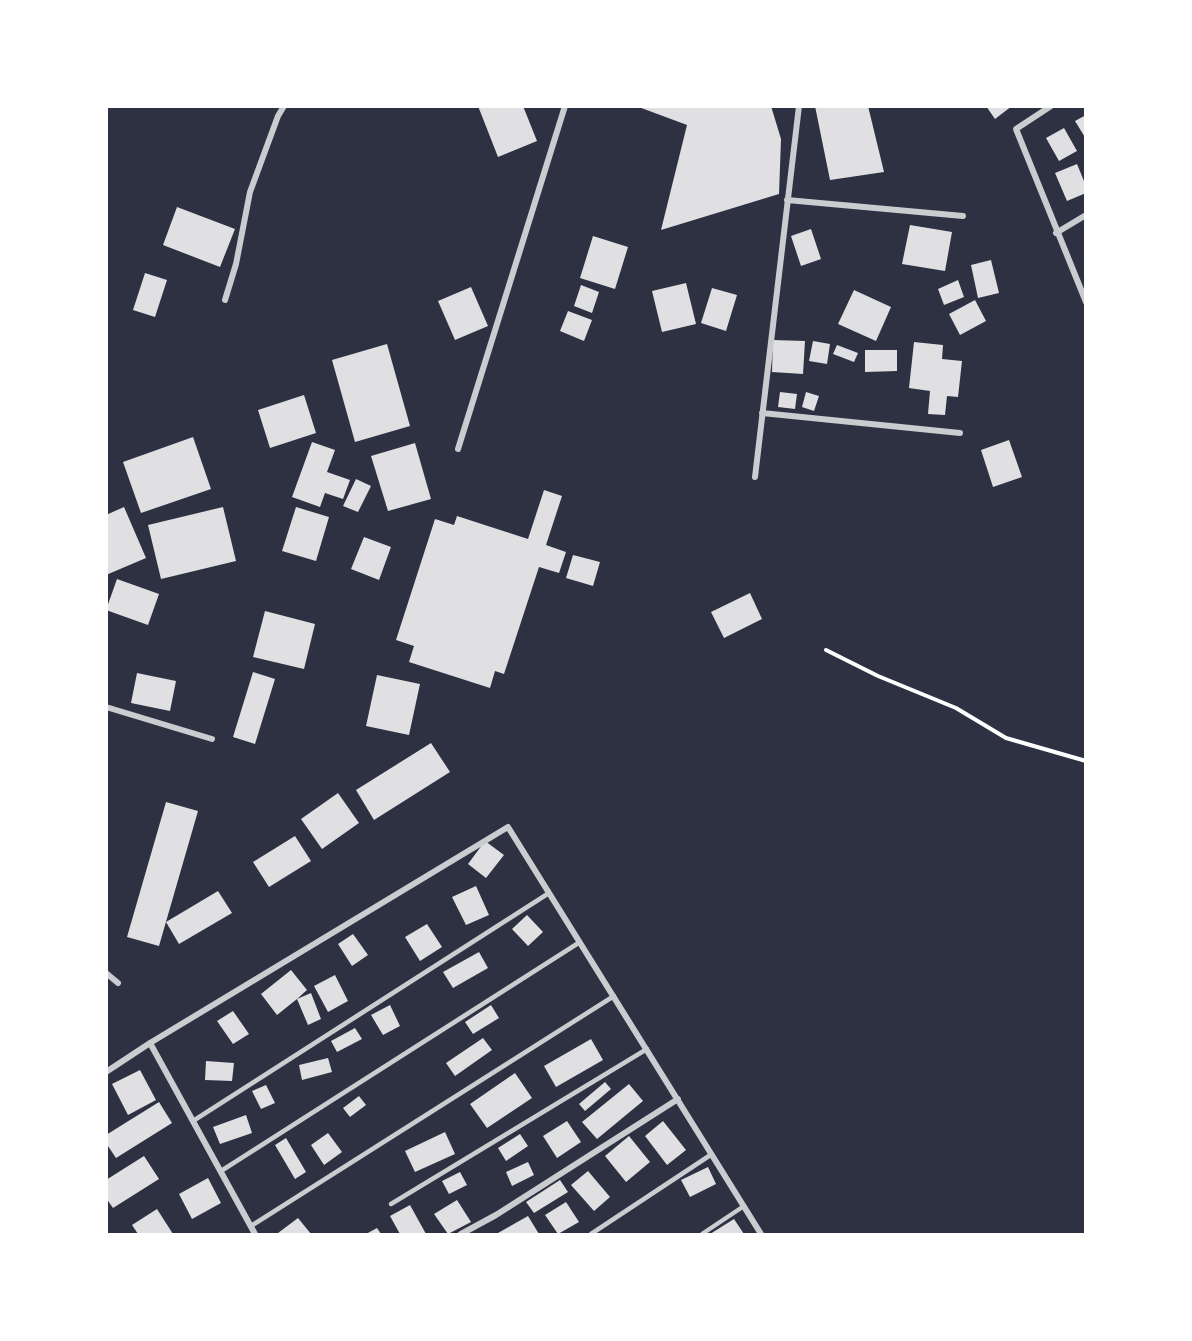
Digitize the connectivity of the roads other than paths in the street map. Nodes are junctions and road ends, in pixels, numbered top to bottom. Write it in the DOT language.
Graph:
graph roads {
  1 [pos="284,106"];
  2 [pos="566,106"];
  3 [pos="799,106"];
  4 [pos="1051,106"];
  5 [pos="787,200"];
  6 [pos="1086,215"];
  7 [pos="963,216"];
  8 [pos="1056,233"];
  9 [pos="225,300"];
  10 [pos="1086,302"];
  11 [pos="762,413"];
  12 [pos="960,434"];
  13 [pos="458,449"];
  14 [pos="755,477"];
  15 [pos="106,707"];
  16 [pos="212,739"];
  17 [pos="549,893"];
  18 [pos="580,942"];
  19 [pos="106,973"];
  20 [pos="118,983"];
  21 [pos="614,996"];
  22 [pos="150,1042"];
  23 [pos="647,1049"];
  24 [pos="106,1072"];
  25 [pos="678,1099"];
  26 [pos="193,1121"];
  27 [pos="712,1154"];
  28 [pos="221,1171"];
  29 [pos="391,1204"];
  30 [pos="744,1206"];
  31 [pos="251,1226"];
  32 [pos="255,1234"];
  33 [pos="461,1234"];
  34 [pos="591,1234"];
  35 [pos="702,1234"];
  36 [pos="761,1234"];
  1 -- 9 [label="street"];
  2 -- 13 [label="street"];
  3 -- 5 [label="street"];
  4 -- 8 [label="street"];
  5 -- 7 [label="street"];
  5 -- 11 [label="street"];
  6 -- 8 [label="street"];
  8 -- 10 [label="street"];
  11 -- 12 [label="street"];
  11 -- 14 [label="street"];
  15 -- 16 [label="street"];
  17 -- 18 [label="street"];
  17 -- 22 [label="street"];
  17 -- 26 [label="lane"];
  18 -- 21 [label="street"];
  18 -- 28 [label="lane"];
  19 -- 20 [label="street"];
  21 -- 23 [label="street"];
  21 -- 31 [label="lane"];
  22 -- 24 [label="street"];
  22 -- 26 [label="street"];
  23 -- 25 [label="street"];
  23 -- 29 [label="lane"];
  25 -- 27 [label="street"];
  25 -- 33 [label="street"];
  26 -- 28 [label="street"];
  27 -- 30 [label="street"];
  27 -- 34 [label="lane"];
  28 -- 31 [label="street"];
  30 -- 35 [label="lane"];
  30 -- 36 [label="street"];
  31 -- 32 [label="street"];
}
